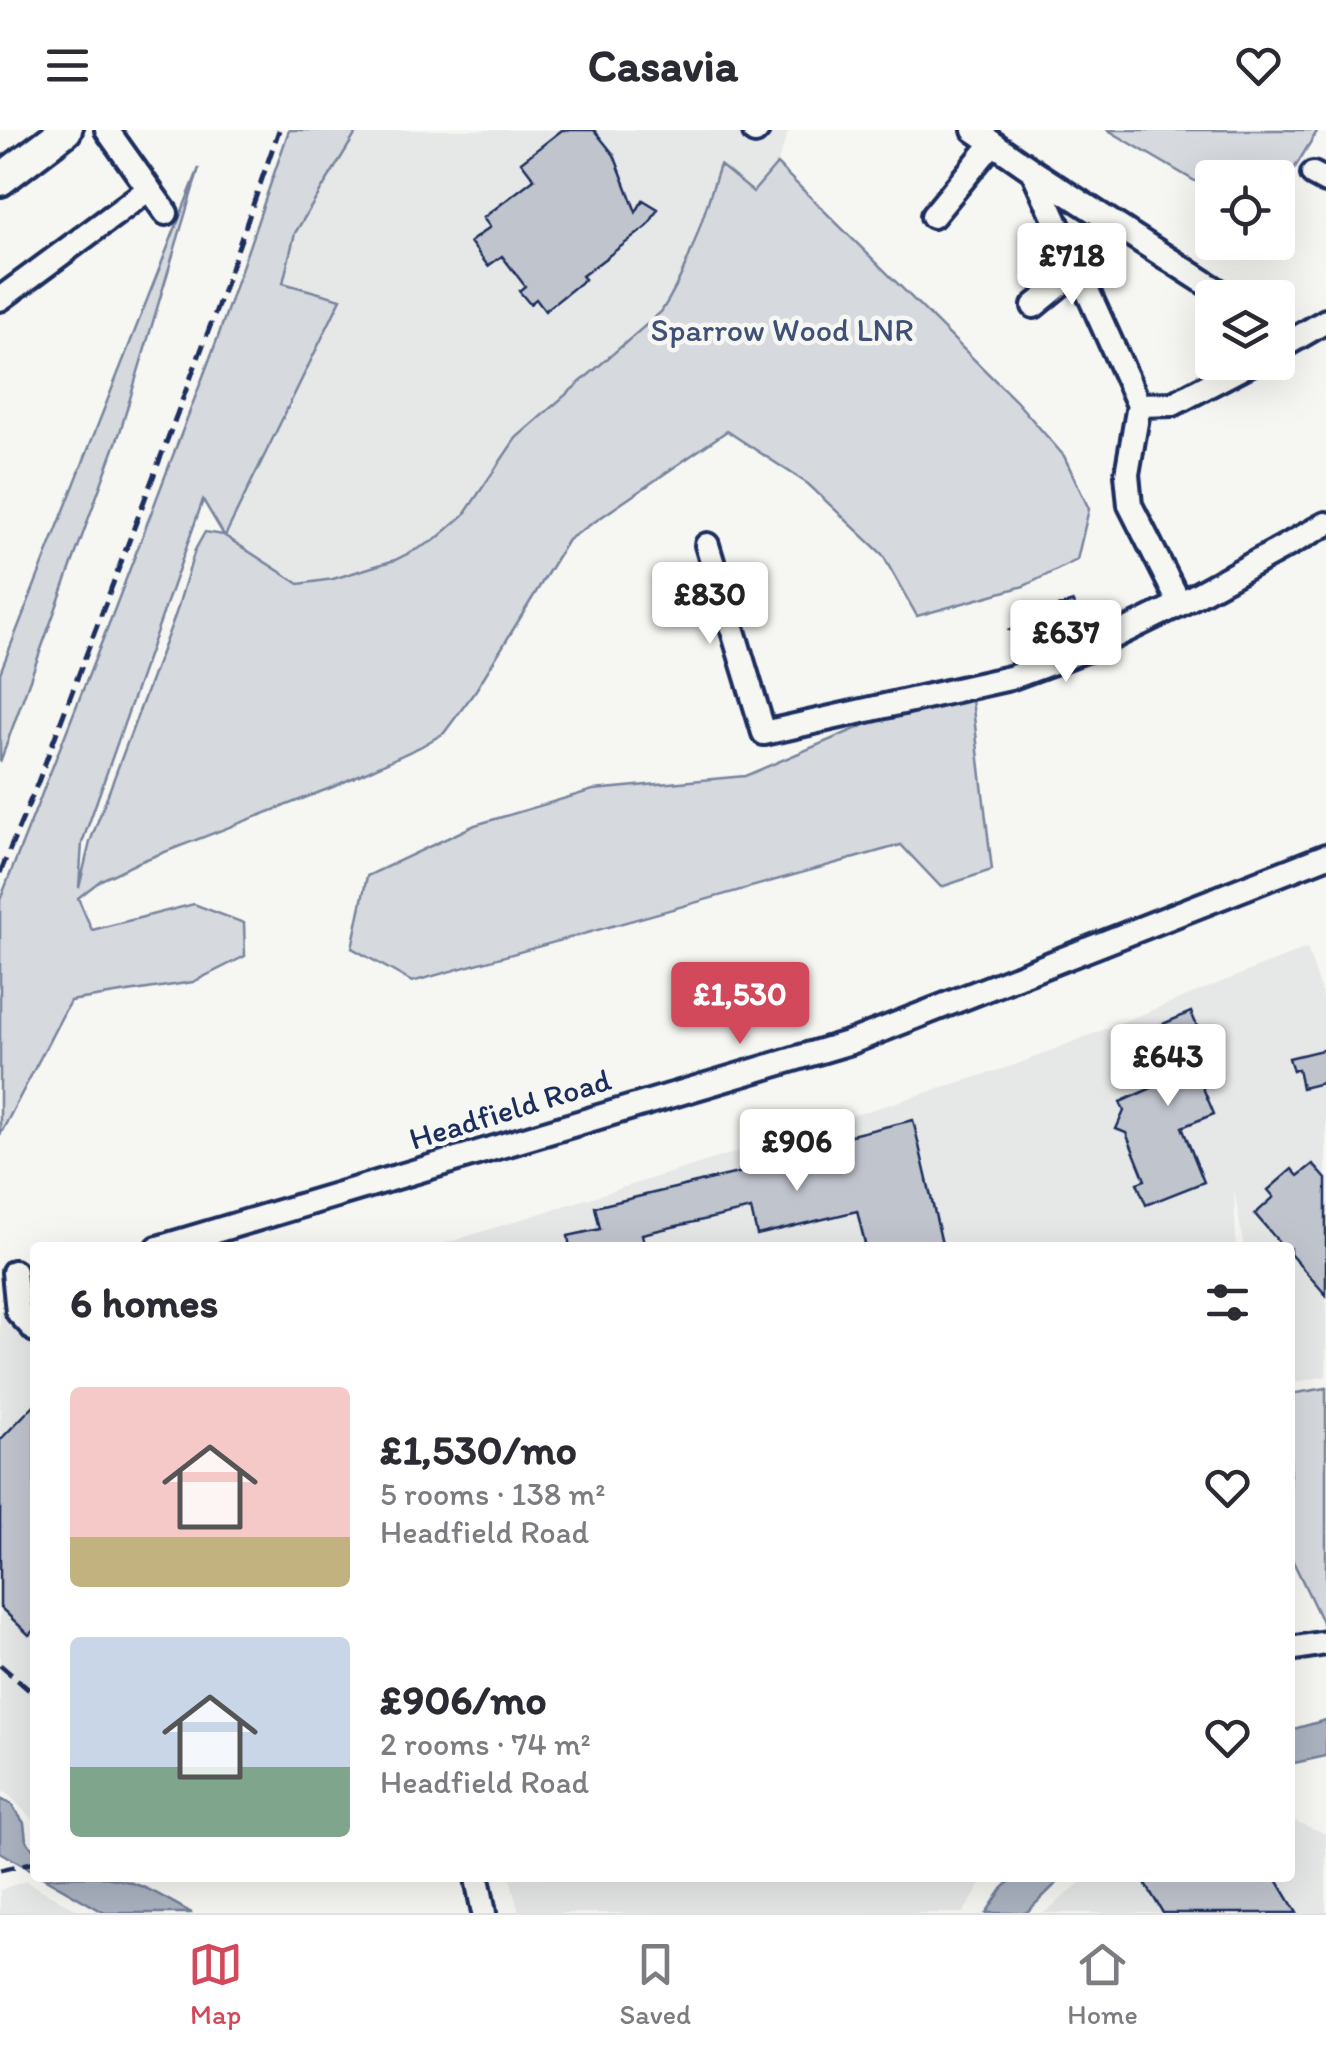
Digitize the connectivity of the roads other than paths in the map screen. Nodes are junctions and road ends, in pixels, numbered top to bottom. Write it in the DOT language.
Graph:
graph roads {
  1 [pos="66,130"];
  2 [pos="107,130"];
  3 [pos="983,137"];
  4 [pos="1033,171"];
  5 [pos="0,180"];
  6 [pos="149,189"];
  7 [pos="166,214"];
  8 [pos="933,216"];
  9 [pos="1078,270"];
  10 [pos="1201,280"];
  11 [pos="0,299"];
  12 [pos="1034,306"];
  13 [pos="1326,322"];
  14 [pos="1295,334"];
  15 [pos="1218,380"];
  16 [pos="1140,405"];
  17 [pos="1326,524"];
  18 [pos="707,545"];
  19 [pos="1180,604"];
  20 [pos="1326,856"];
  21 [pos="178,1242"];
  22 [pos="16,1270"];
  23 [pos="30,1325"];
  24 [pos="1326,1643"];
  25 [pos="1295,1648"];
  26 [pos="478,1882"];
  27 [pos="484,1913"];
  1 -- 5 [label="main road"];
  2 -- 6 [label="street"];
  3 -- 4 [label="street"];
  3 -- 8 [label="street"];
  4 -- 9 [label="street"];
  4 -- 10 [label="street"];
  6 -- 7 [label="street"];
  6 -- 11 [label="street"];
  9 -- 12 [label="street"];
  9 -- 16 [label="street"];
  13 -- 14 [label="street"];
  15 -- 16 [label="street"];
  16 -- 19 [label="street"];
  17 -- 19 [label="street"];
  18 -- 19 [label="street"];
  20 -- 21 [label="street, Headfield Road"];
  22 -- 23 [label="street"];
  24 -- 25 [label="street"];
  26 -- 27 [label="street"];
}
